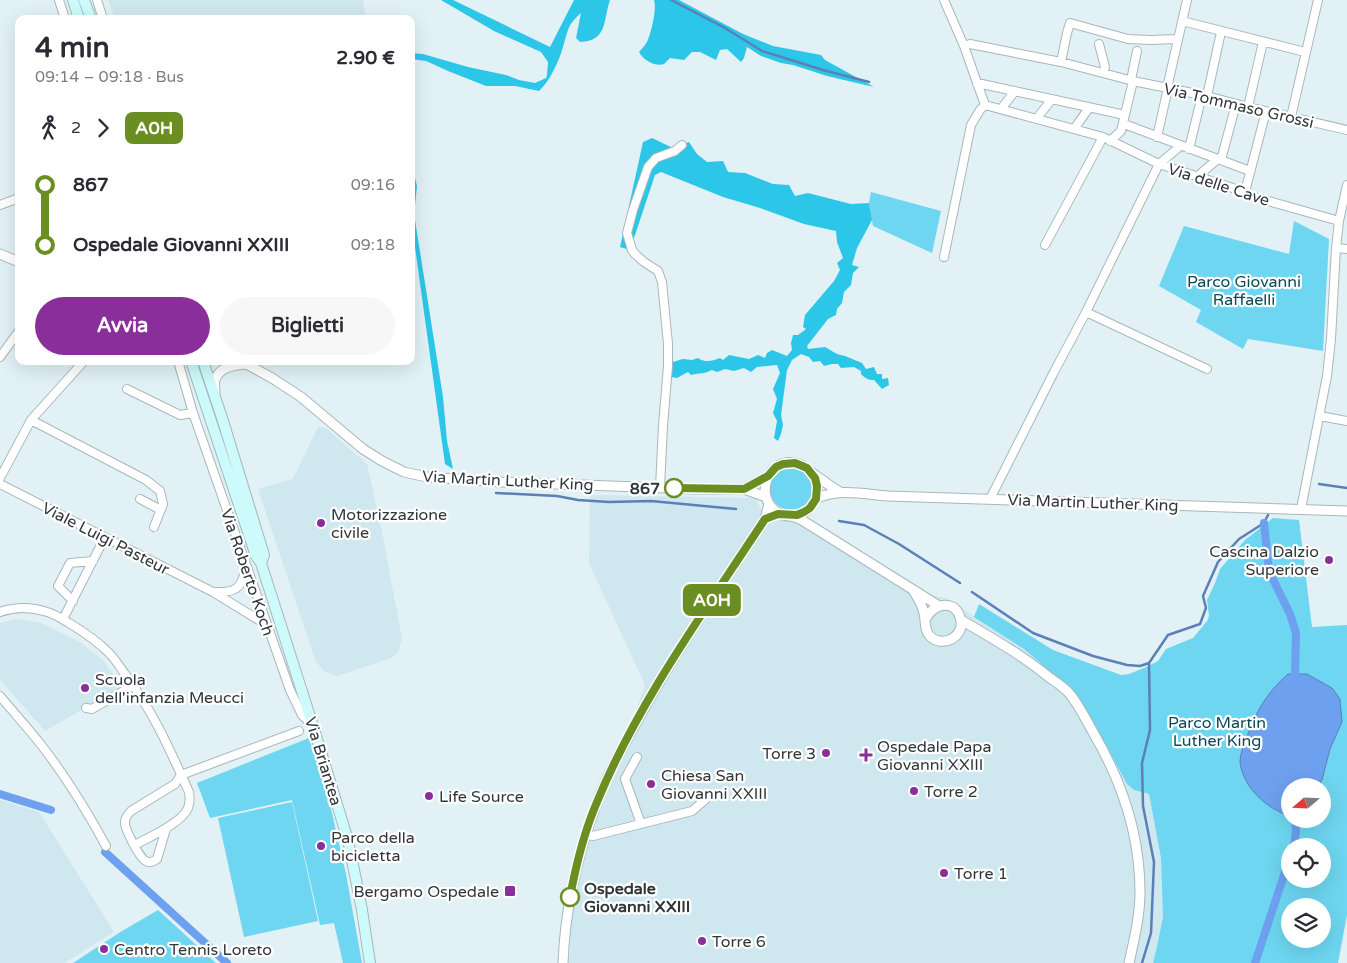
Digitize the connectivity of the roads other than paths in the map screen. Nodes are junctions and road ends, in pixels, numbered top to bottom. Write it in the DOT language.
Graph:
graph roads {
  1 [pos="59,0"];
  2 [pos="73,0"];
  3 [pos="84,0"];
  4 [pos="97,0"];
  5 [pos="944,0"];
  6 [pos="1187,0"];
  7 [pos="1318,0"];
  8 [pos="64,15"];
  9 [pos="78,15"];
  10 [pos="90,15"];
  11 [pos="102,15"];
  12 [pos="1182,22"];
  13 [pos="1222,32"];
  14 [pos="1178,39"];
  15 [pos="1263,42"];
  16 [pos="1099,44"];
  17 [pos="964,46"];
  18 [pos="1137,51"];
  19 [pos="1305,52"];
  20 [pos="1061,62"];
  21 [pos="1103,73"];
  22 [pos="1132,80"];
  23 [pos="978,84"];
  24 [pos="1168,88"];
  25 [pos="1015,90"];
  26 [pos="1204,96"];
  27 [pos="1052,99"];
  28 [pos="1236,104"];
  29 [pos="985,105"];
  30 [pos="1248,107"];
  31 [pos="1090,108"];
  32 [pos="1001,109"];
  33 [pos="1266,111"];
  34 [pos="1126,115"];
  35 [pos="1291,117"];
  36 [pos="1037,118"];
  37 [pos="1124,124"];
  38 [pos="1074,129"];
  39 [pos="1347,130"];
  40 [pos="1157,137"];
  41 [pos="1107,139"];
  42 [pos="682,144"];
  43 [pos="1180,146"];
  44 [pos="1189,149"];
  45 [pos="1219,160"];
  46 [pos="1159,164"];
  47 [pos="1250,171"];
  48 [pos="1200,174"];
  49 [pos="1347,185"];
  50 [pos="1245,192"];
  51 [pos="15,199"];
  52 [pos="0,205"];
  53 [pos="1339,221"];
  54 [pos="1045,244"];
  55 [pos="1336,248"];
  56 [pos="1347,249"];
  57 [pos="0,254"];
  58 [pos="944,257"];
  59 [pos="15,260"];
  60 [pos="1086,312"];
  61 [pos="15,336"];
  62 [pos="0,357"];
  63 [pos="80,365"];
  64 [pos="179,365"];
  65 [pos="192,365"];
  66 [pos="204,365"];
  67 [pos="231,365"];
  68 [pos="249,365"];
  69 [pos="1207,369"];
  70 [pos="127,389"];
  71 [pos="216,398"];
  72 [pos="193,413"];
  73 [pos="1320,416"];
  74 [pos="31,420"];
  75 [pos="1347,421"];
  76 [pos="810,471"];
  77 [pos="768,476"];
  78 [pos="0,478"];
  79 [pos="0,484"];
  80 [pos="660,487"];
  81 [pos="744,489"];
  82 [pos="840,492"];
  83 [pos="140,499"];
  84 [pos="816,499"];
  85 [pos="990,499"];
  86 [pos="768,500"];
  87 [pos="810,508"];
  88 [pos="161,510"];
  89 [pos="1301,510"];
  90 [pos="1347,511"];
  91 [pos="786,515"];
  92 [pos="765,519"];
  93 [pos="154,527"];
  94 [pos="818,530"];
  95 [pos="105,537"];
  96 [pos="93,561"];
  97 [pos="261,563"];
  98 [pos="245,564"];
  99 [pos="912,590"];
  100 [pos="213,592"];
  101 [pos="73,601"];
  102 [pos="939,606"];
  103 [pos="0,611"];
  104 [pos="63,619"];
  105 [pos="925,620"];
  106 [pos="961,620"];
  107 [pos="267,625"];
  108 [pos="134,685"];
  109 [pos="0,696"];
  110 [pos="86,708"];
  111 [pos="313,726"];
  112 [pos="299,731"];
  113 [pos="637,757"];
  114 [pos="181,775"];
  115 [pos="706,799"];
  116 [pos="641,824"];
  117 [pos="166,829"];
  118 [pos="585,834"];
  119 [pos="135,845"];
  120 [pos="106,846"];
  121 [pos="370,963"];
  122 [pos="563,963"];
  123 [pos="1129,963"];
  1 -- 8 [label="street"];
  2 -- 9 [label="main road"];
  3 -- 10 [label="main road"];
  4 -- 11 [label="street"];
  5 -- 17 [label="street"];
  6 -- 12 [label="street"];
  7 -- 19 [label="street"];
  12 -- 13 [label="street"];
  12 -- 14 [label="street"];
  13 -- 15 [label="street"];
  13 -- 26 [label="street"];
  14 -- 20 [label="street"];
  14 -- 24 [label="street"];
  15 -- 19 [label="street"];
  15 -- 30 [label="street"];
  16 -- 21 [label="street"];
  17 -- 20 [label="street, Via Tommaso Grossi"];
  17 -- 23 [label="street"];
  18 -- 22 [label="street"];
  19 -- 35 [label="street"];
  20 -- 21 [label="street, Via Tommaso Grossi"];
  21 -- 22 [label="street, Via Tommaso Grossi"];
  22 -- 24 [label="street, Via Tommaso Grossi"];
  22 -- 34 [label="street"];
  23 -- 25 [label="street"];
  23 -- 29 [label="street"];
  24 -- 26 [label="street, Via Tommaso Grossi"];
  24 -- 40 [label="street"];
  25 -- 27 [label="street"];
  25 -- 32 [label="street"];
  26 -- 28 [label="street, Via Tommaso Grossi"];
  26 -- 44 [label="street"];
  27 -- 31 [label="street"];
  27 -- 36 [label="street"];
  28 -- 30 [label="street, Via Tommaso Grossi"];
  28 -- 45 [label="street"];
  29 -- 32 [label="street, Via delle Cave"];
  29 -- 58 [label="street"];
  30 -- 33 [label="street, Via Tommaso Grossi"];
  31 -- 34 [label="street"];
  31 -- 38 [label="street"];
  32 -- 36 [label="street, Via delle Cave"];
  33 -- 35 [label="street, Via Tommaso Grossi"];
  33 -- 47 [label="street"];
  34 -- 37 [label="street"];
  35 -- 39 [label="street, Via Tommaso Grossi"];
  36 -- 38 [label="street, Via delle Cave"];
  37 -- 40 [label="street"];
  37 -- 41 [label="street"];
  38 -- 41 [label="street, Via delle Cave"];
  40 -- 43 [label="street"];
  41 -- 46 [label="street, Via delle Cave"];
  41 -- 54 [label="street"];
  42 -- 80 [label="street"];
  43 -- 44 [label="street"];
  43 -- 46 [label="street"];
  44 -- 45 [label="street"];
  45 -- 47 [label="street"];
  45 -- 48 [label="street"];
  46 -- 50 [label="street, Via delle Cave"];
  46 -- 60 [label="street"];
  47 -- 50 [label="street"];
  49 -- 53 [label="street"];
  50 -- 53 [label="street, Via delle Cave"];
  51 -- 52 [label="street"];
  53 -- 55 [label="street"];
  55 -- 56 [label="street"];
  55 -- 73 [label="street"];
  57 -- 59 [label="street"];
  60 -- 69 [label="street"];
  60 -- 85 [label="street"];
  61 -- 62 [label="street"];
  63 -- 74 [label="street"];
  64 -- 72 [label="street, Via Roberto Koch"];
  65 -- 97 [label="main road, Via Briantea"];
  66 -- 71 [label="main road, Via Briantea"];
  67 -- 71 [label="street, Via Briantea"];
  68 -- 80 [label="street, Via Martin Luther King"];
  70 -- 72 [label="street"];
  71 -- 97 [label="main road, Via Briantea"];
  72 -- 98 [label="street, Via Roberto Koch"];
  73 -- 75 [label="street"];
  73 -- 89 [label="street"];
  74 -- 78 [label="street"];
  74 -- 88 [label="street"];
  76 -- 77 [label="street, Via Martin Luther King"];
  76 -- 82 [label="street, Via Martin Luther King"];
  76 -- 84 [label="street"];
  77 -- 81 [label="street, Via Martin Luther King"];
  77 -- 86 [label="street"];
  79 -- 95 [label="street, Viale Luigi Pasteur"];
  80 -- 81 [label="street, Via Martin Luther King"];
  81 -- 86 [label="street, Via Martin Luther King"];
  82 -- 84 [label="street, Via Martin Luther King"];
  82 -- 85 [label="street, Via Martin Luther King"];
  83 -- 88 [label="street"];
  84 -- 87 [label="street"];
  85 -- 89 [label="street, Via Martin Luther King"];
  86 -- 91 [label="street, Via Martin Luther King"];
  86 -- 92 [label="street"];
  87 -- 91 [label="street"];
  87 -- 94 [label="street"];
  88 -- 93 [label="street"];
  89 -- 90 [label="street, Via Martin Luther King"];
  91 -- 92 [label="street"];
  91 -- 94 [label="street, Via Martin Luther King"];
  92 -- 118 [label="street"];
  94 -- 99 [label="street, Via Martin Luther King"];
  95 -- 96 [label="street"];
  95 -- 100 [label="street, Viale Luigi Pasteur"];
  96 -- 101 [label="street"];
  96 -- 101 [label="street"];
  97 -- 111 [label="main road, Via Briantea"];
  98 -- 100 [label="street"];
  98 -- 107 [label="street, Via Roberto Koch"];
  99 -- 102 [label="street, Via Martin Luther King"];
  99 -- 105 [label="street"];
  100 -- 107 [label="street, Viale Luigi Pasteur"];
  101 -- 104 [label="street"];
  102 -- 105 [label="street"];
  102 -- 106 [label="street"];
  103 -- 104 [label="street"];
  104 -- 108 [label="street"];
  105 -- 106 [label="street"];
  106 -- 123 [label="street"];
  107 -- 111 [label="street, Via Roberto Koch"];
  108 -- 110 [label="street"];
  108 -- 114 [label="street"];
  109 -- 120 [label="street"];
  111 -- 121 [label="main road, Via Briantea"];
  112 -- 114 [label="street"];
  113 -- 116 [label="street"];
  114 -- 117 [label="street"];
  114 -- 119 [label="street"];
  115 -- 116 [label="street"];
  116 -- 118 [label="street"];
  117 -- 119 [label="street"];
  117 -- 119 [label="street"];
  118 -- 122 [label="street"];
}
